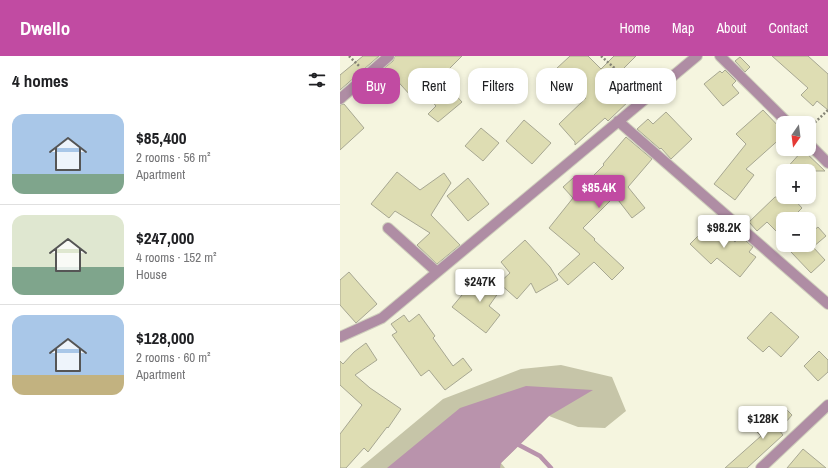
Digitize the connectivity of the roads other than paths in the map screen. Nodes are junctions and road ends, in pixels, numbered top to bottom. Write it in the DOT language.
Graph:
graph roads {
  1 [pos="389,56"];
  2 [pos="697,56"];
  3 [pos="720,56"];
  4 [pos="340,99"];
  5 [pos="781,116"];
  6 [pos="618,121"];
  7 [pos="816,151"];
  8 [pos="828,163"];
  9 [pos="388,228"];
  10 [pos="437,272"];
  11 [pos="828,304"];
  12 [pos="340,337"];
  13 [pos="828,405"];
  14 [pos="761,468"];
  1 -- 4 [label="street"];
  2 -- 6 [label="street"];
  3 -- 5 [label="street"];
  6 -- 10 [label="street"];
  6 -- 11 [label="street"];
  7 -- 8 [label="street"];
  9 -- 10 [label="street"];
  10 -- 12 [label="street"];
  13 -- 14 [label="street"];
}
